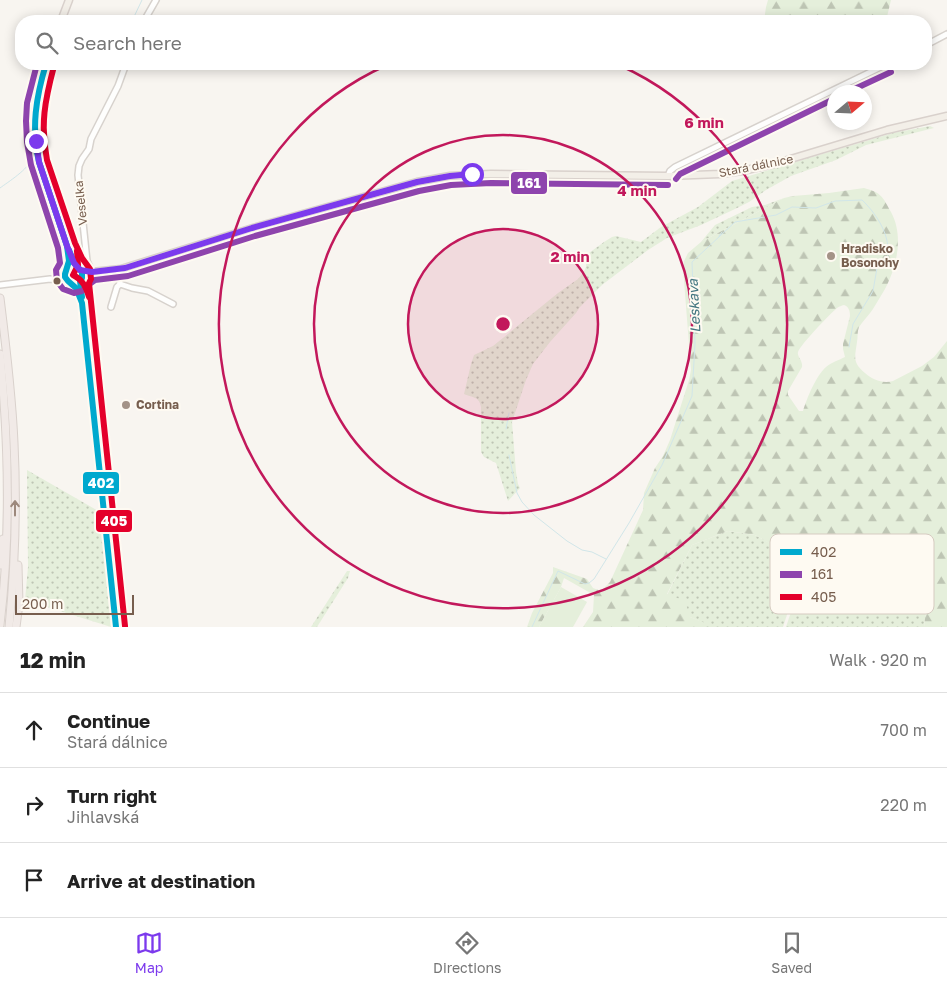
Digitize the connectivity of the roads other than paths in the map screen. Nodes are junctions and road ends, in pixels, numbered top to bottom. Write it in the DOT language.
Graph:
graph roads {
  1 [pos="69,0"];
  2 [pos="156,0"];
  3 [pos="63,15"];
  4 [pos="147,15"];
  5 [pos="947,34"];
  6 [pos="932,42"];
  7 [pos="44,70"];
  8 [pos="124,70"];
  9 [pos="875,70"];
  10 [pos="947,116"];
  11 [pos="668,176"];
  12 [pos="67,246"];
  13 [pos="78,268"];
  14 [pos="118,269"];
  15 [pos="66,270"];
  16 [pos="92,272"];
  17 [pos="50,279"];
  18 [pos="66,280"];
  19 [pos="78,281"];
  20 [pos="120,284"];
  21 [pos="0,285"];
  22 [pos="0,298"];
  23 [pos="173,304"];
  24 [pos="111,307"];
  25 [pos="0,354"];
  26 [pos="8,512"];
  27 [pos="15,533"];
  28 [pos="0,565"];
  29 [pos="0,626"];
  30 [pos="9,627"];
  31 [pos="16,627"];
  32 [pos="116,627"];
  1 -- 3 [label="main road"];
  2 -- 4 [label="street"];
  5 -- 6 [label="street"];
  7 -- 12 [label="main road"];
  8 -- 16 [label="street, Veselka"];
  9 -- 11 [label="street"];
  10 -- 11 [label="main road, Stará dálnice"];
  11 -- 14 [label="main road, Stará dálnice"];
  12 -- 13 [label="main road"];
  12 -- 15 [label="main road"];
  13 -- 15 [label="main road"];
  13 -- 16 [label="main road, Stará dálnice"];
  13 -- 19 [label="main road"];
  14 -- 16 [label="main road, Stará dálnice"];
  14 -- 20 [label="street"];
  15 -- 17 [label="street"];
  15 -- 18 [label="main road"];
  16 -- 19 [label="main road, Stará dálnice"];
  17 -- 18 [label="street"];
  17 -- 21 [label="street"];
  18 -- 19 [label="main road"];
  19 -- 32 [label="main road"];
  20 -- 23 [label="street"];
  20 -- 24 [label="street"];
  27 -- 22 [label="highway, one-way"];
  25 -- 26 [label="highway"];
  26 -- 28 [label="highway"];
  26 -- 29 [label="highway"];
  27 -- 30 [label="highway"];
  27 -- 31 [label="highway"];
}
